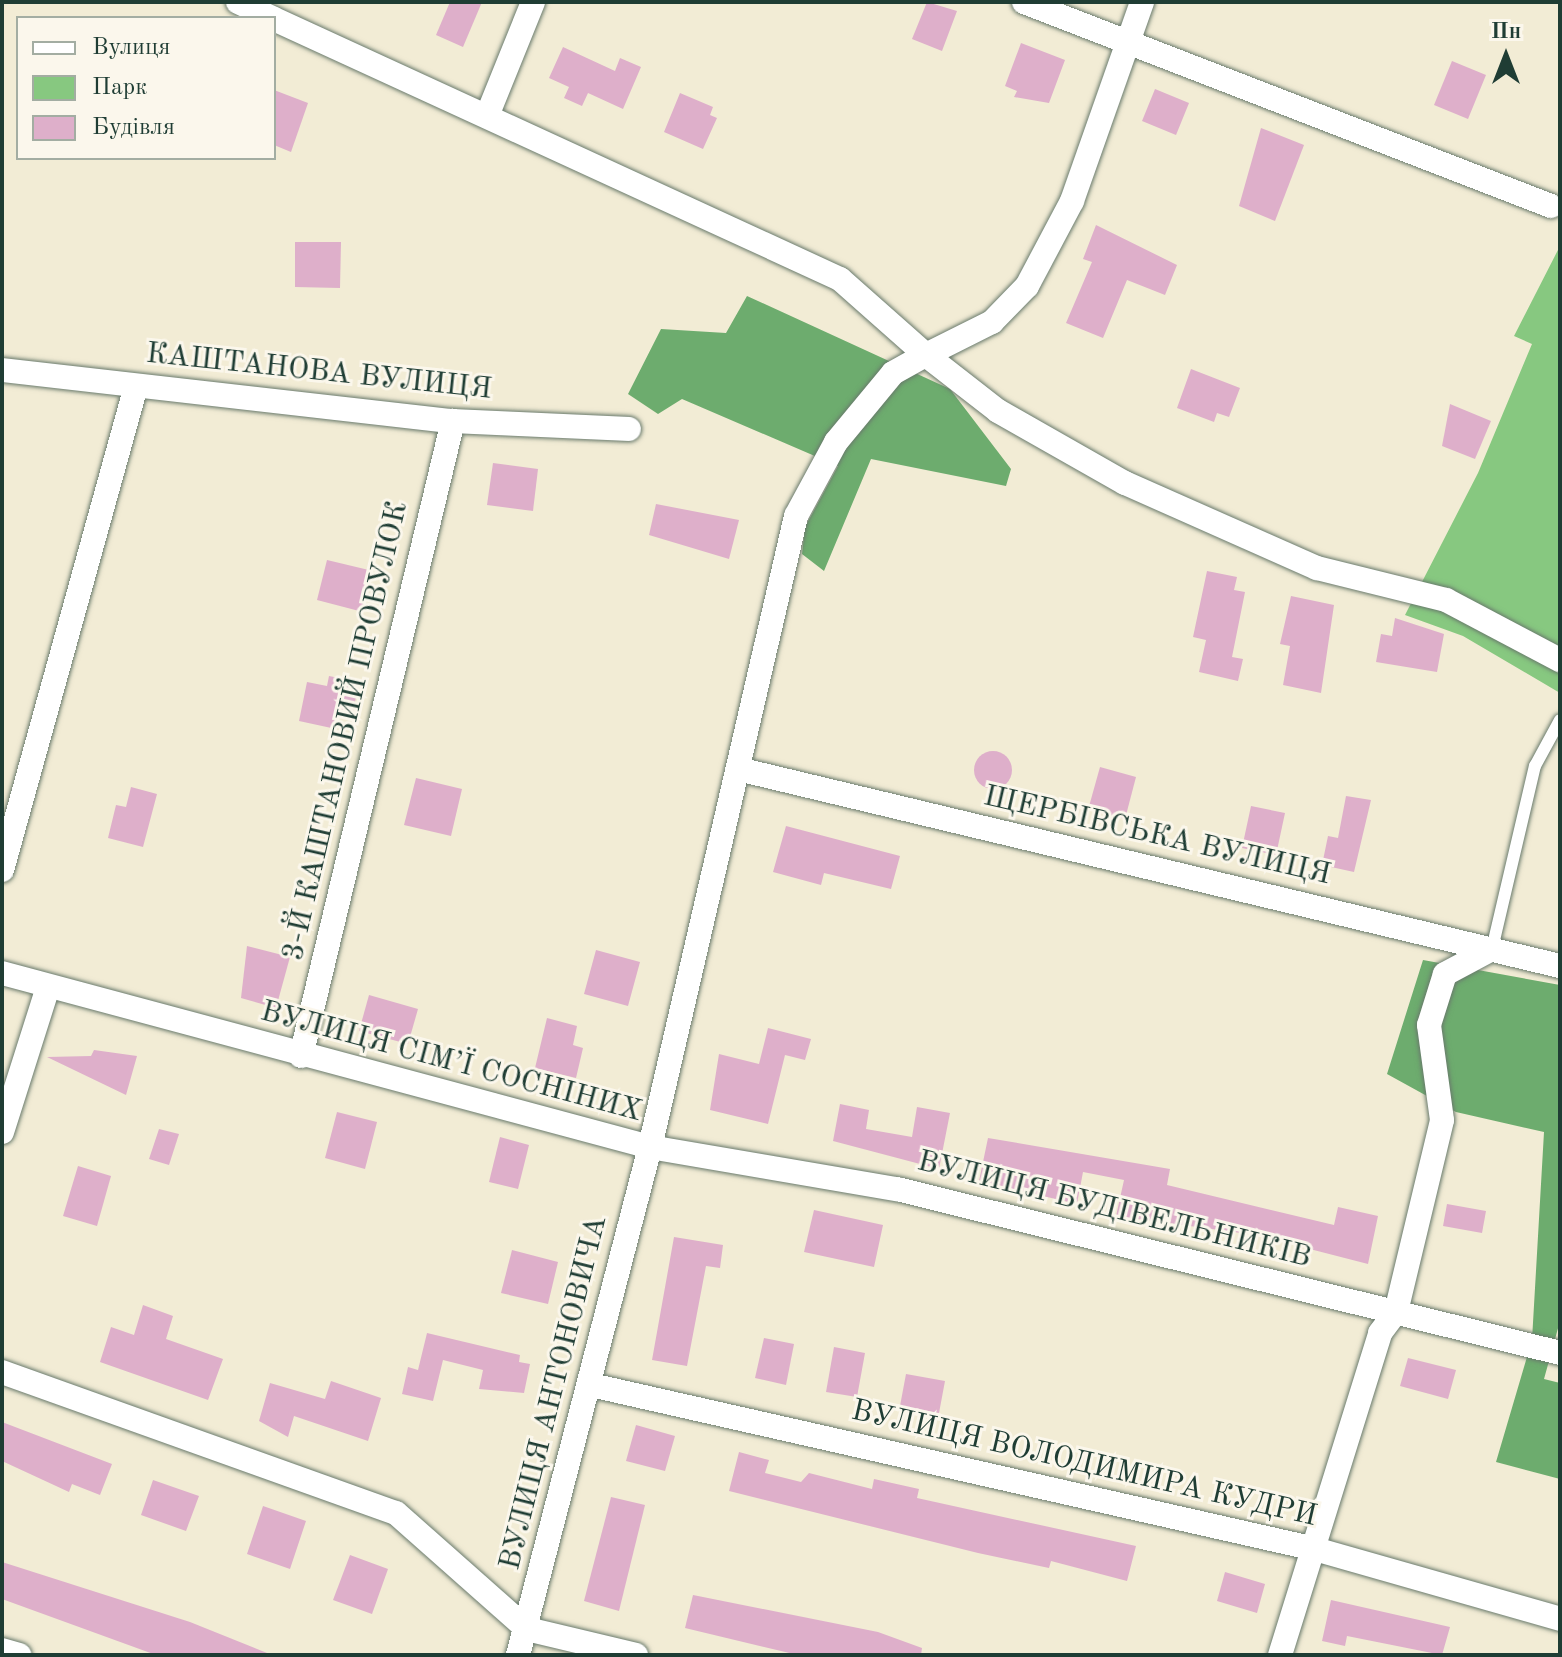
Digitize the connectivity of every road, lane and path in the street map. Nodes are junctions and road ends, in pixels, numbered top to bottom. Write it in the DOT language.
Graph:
graph roads {
  1 [pos="238,2"];
  2 [pos="533,2"];
  3 [pos="1024,2"];
  4 [pos="1142,2"];
  5 [pos="269,16"];
  6 [pos="276,19"];
  7 [pos="1127,43"];
  8 [pos="487,116"];
  9 [pos="1551,206"];
  10 [pos="926,355"];
  11 [pos="2,370"];
  12 [pos="136,386"];
  13 [pos="453,421"];
  14 [pos="629,429"];
  15 [pos="1560,660"];
  16 [pos="1560,720"];
  17 [pos="738,769"];
  18 [pos="2,870"];
  19 [pos="1492,949"];
  20 [pos="1560,966"];
  21 [pos="2,973"];
  22 [pos="48,987"];
  23 [pos="301,1056"];
  24 [pos="2,1132"];
  25 [pos="650,1147"];
  26 [pos="1396,1312"];
  27 [pos="1560,1353"];
  28 [pos="2,1372"];
  29 [pos="591,1385"];
  30 [pos="1315,1549"];
  31 [pos="1560,1619"];
  32 [pos="527,1629"];
  33 [pos="2,1650"];
  34 [pos="19,1655"];
  35 [pos="518,1655"];
  36 [pos="636,1655"];
  37 [pos="1280,1655"];
  1 -- 5 [label="street"];
  2 -- 8 [label="street"];
  3 -- 7 [label="street"];
  4 -- 7 [label="street"];
  6 -- 8 [label="street"];
  7 -- 9 [label="street"];
  7 -- 10 [label="street"];
  8 -- 10 [label="street"];
  10 -- 15 [label="street"];
  10 -- 17 [label="street"];
  11 -- 12 [label="street, КАШТАНОВА ВУЛИЦЯ"];
  12 -- 13 [label="street, КАШТАНОВА ВУЛИЦЯ"];
  12 -- 18 [label="street"];
  13 -- 14 [label="street, КАШТАНОВА ВУЛИЦЯ"];
  13 -- 23 [label="street, 3-Й КАШТАНОВИЙ ПРОВУЛОК"];
  16 -- 19 [label="lane"];
  17 -- 19 [label="street, ЩЕРБІВСЬКА ВУЛИЦЯ"];
  17 -- 25 [label="street, ВУЛИЦЯ СІМ’Ї СОСНІНИХ"];
  19 -- 20 [label="street, ЩЕРБІВСЬКА ВУЛИЦЯ"];
  19 -- 26 [label="street"];
  21 -- 22 [label="street, ВУЛИЦЯ СІМ’Ї СОСНІНИХ"];
  22 -- 23 [label="street, ВУЛИЦЯ СІМ’Ї СОСНІНИХ"];
  22 -- 24 [label="street"];
  23 -- 25 [label="street, ВУЛИЦЯ СІМ’Ї СОСНІНИХ"];
  25 -- 26 [label="street, ВУЛИЦЯ БУДІВЕЛЬНИКІВ"];
  25 -- 29 [label="street, ВУЛИЦЯ АНТОНОВИЧА"];
  26 -- 27 [label="street, ВУЛИЦЯ БУДІВЕЛЬНИКІВ"];
  26 -- 30 [label="street"];
  28 -- 32 [label="street"];
  29 -- 30 [label="street, ВУЛИЦЯ ВОЛОДИМИРА КУДРИ"];
  29 -- 32 [label="street, ВУЛИЦЯ АНТОНОВИЧА"];
  30 -- 31 [label="street, ВУЛИЦЯ ВОЛОДИМИРА КУДРИ"];
  30 -- 37 [label="street"];
  32 -- 35 [label="street, ВУЛИЦЯ АНТОНОВИЧА"];
  32 -- 36 [label="street"];
  33 -- 34 [label="street"];
}
